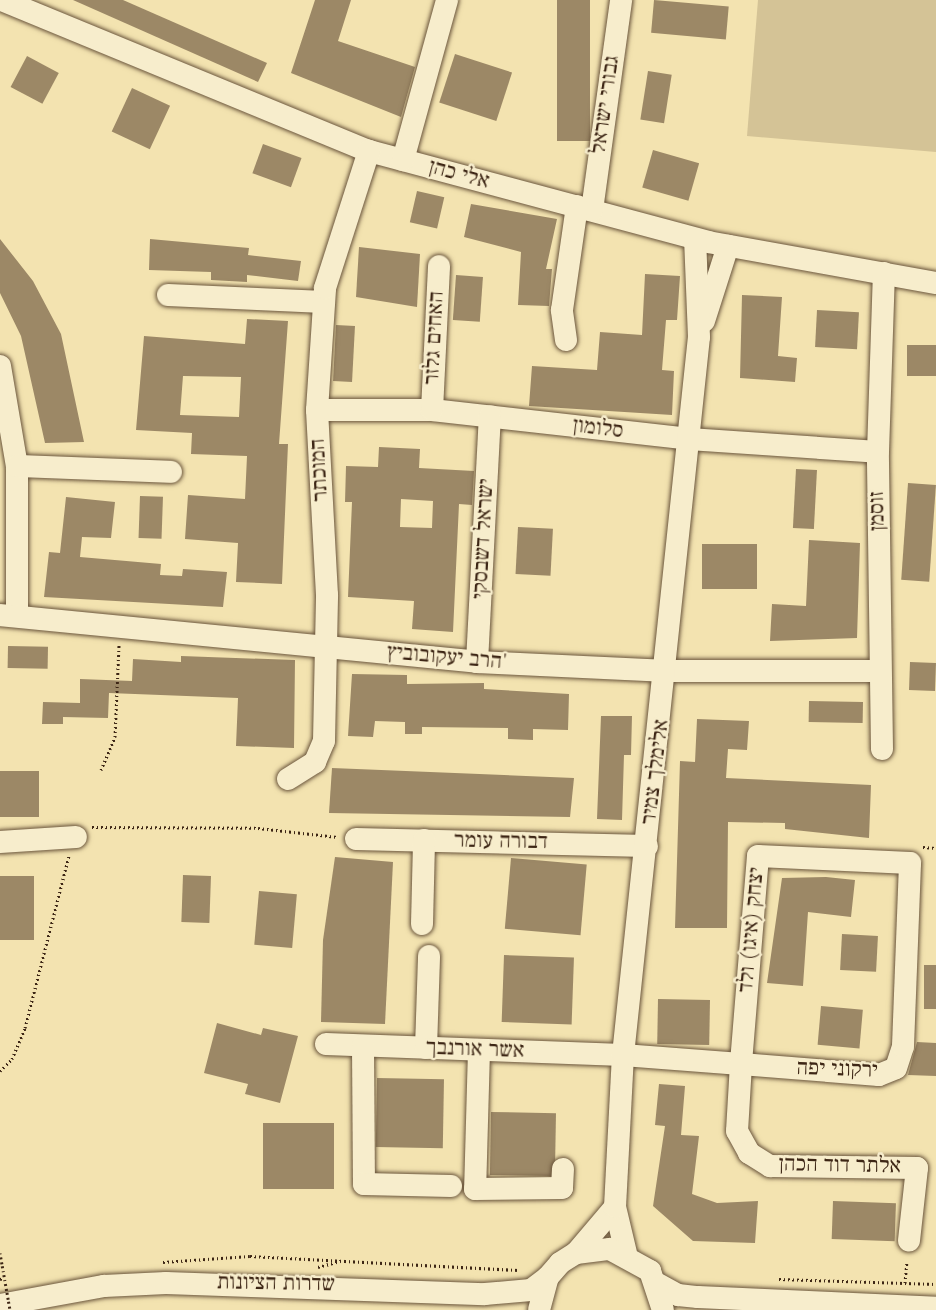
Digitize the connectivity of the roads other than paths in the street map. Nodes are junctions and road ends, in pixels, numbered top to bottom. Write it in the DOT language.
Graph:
graph roads {
  1 [pos="2,0"];
  2 [pos="447,0"];
  3 [pos="621,0"];
  4 [pos="369,151"];
  5 [pos="403,160"];
  6 [pos="584,208"];
  7 [pos="695,239"];
  8 [pos="728,246"];
  9 [pos="439,266"];
  10 [pos="884,273"];
  11 [pos="936,283"];
  12 [pos="168,295"];
  13 [pos="324,302"];
  14 [pos="699,337"];
  15 [pos="566,340"];
  16 [pos="0,366"];
  17 [pos="317,410"];
  18 [pos="432,410"];
  19 [pos="490,416"];
  20 [pos="689,439"];
  21 [pos="878,452"];
  22 [pos="17,466"];
  23 [pos="171,472"];
  24 [pos="8,615"];
  25 [pos="328,648"];
  26 [pos="477,662"];
  27 [pos="668,671"];
  28 [pos="880,671"];
  29 [pos="882,749"];
  30 [pos="288,779"];
  31 [pos="82,832"];
  32 [pos="356,839"];
  33 [pos="424,840"];
  34 [pos="0,842"];
  35 [pos="647,846"];
  36 [pos="890,862"];
  37 [pos="422,924"];
  38 [pos="429,956"];
  39 [pos="326,1044"];
  40 [pos="363,1046"];
  41 [pos="426,1048"];
  42 [pos="479,1050"];
  43 [pos="623,1056"];
  44 [pos="741,1064"];
  45 [pos="563,1169"];
  46 [pos="451,1186"];
  47 [pos="615,1207"];
  48 [pos="909,1241"];
  49 [pos="576,1253"];
  50 [pos="626,1253"];
  51 [pos="538,1274"];
  52 [pos="658,1284"];
  53 [pos="0,1305"];
  54 [pos="936,1308"];
  55 [pos="539,1310"];
  56 [pos="663,1310"];
  1 -- 4 [label="street, אלי כהן"];
  2 -- 5 [label="street"];
  3 -- 6 [label="street, גבורי ישראל"];
  4 -- 5 [label="street, אלי כהן"];
  4 -- 13 [label="street, המוכתר"];
  5 -- 6 [label="street, אלי כהן"];
  6 -- 7 [label="street, אלי כהן"];
  6 -- 15 [label="street, גבורי ישראל"];
  7 -- 8 [label="street, אלי כהן"];
  7 -- 14 [label="street, אלימלך צמיר"];
  8 -- 10 [label="street, אלי כהן"];
  8 -- 14 [label="street, אלימלך צמיר"];
  9 -- 18 [label="street, האחים גלזר"];
  10 -- 11 [label="street, אלי כהן"];
  10 -- 21 [label="street, זוסמן"];
  12 -- 13 [label="street"];
  13 -- 17 [label="street, המוכתר"];
  14 -- 20 [label="street, אלימלך צמיר"];
  16 -- 22 [label="street"];
  17 -- 18 [label="street, סלומון"];
  17 -- 25 [label="street, המוכתר"];
  18 -- 19 [label="street, סלומון"];
  19 -- 20 [label="street, סלומון"];
  19 -- 26 [label="street, ישראל דשבסקי"];
  20 -- 21 [label="street, סלומון"];
  20 -- 27 [label="street, אלימלך צמיר"];
  21 -- 28 [label="street, זוסמן"];
  22 -- 23 [label="street"];
  22 -- 24 [label="street"];
  24 -- 25 [label="street, הרב יעקובוביץ'"];
  25 -- 26 [label="street, הרב יעקובוביץ'"];
  25 -- 30 [label="street, המוכתר"];
  26 -- 27 [label="street, הרב יעקובוביץ'"];
  27 -- 28 [label="street, הרב יעקובוביץ'"];
  27 -- 35 [label="street, אלימלך צמיר"];
  28 -- 29 [label="street, זוסמן"];
  31 -- 34 [label="street"];
  32 -- 33 [label="street, דבורה עומר"];
  33 -- 35 [label="street, דבורה עומר"];
  33 -- 37 [label="street"];
  35 -- 43 [label="street, אלימלך צמיר"];
  36 -- 44 [label="street, יצחק (איגו) ולד"];
  36 -- 44 [label="street, ירקוני יפה"];
  38 -- 41 [label="street"];
  39 -- 40 [label="street, אשר אורנבך"];
  40 -- 41 [label="street, אשר אורנבך"];
  40 -- 46 [label="street"];
  41 -- 42 [label="street, אשר אורנבך"];
  42 -- 43 [label="street, אשר אורנבך"];
  42 -- 45 [label="street"];
  43 -- 44 [label="street, ירקוני יפה"];
  43 -- 47 [label="street, אלימלך צמיר"];
  44 -- 48 [label="street, אלתר דוד הכהן"];
  47 -- 49 [label="street"];
  47 -- 50 [label="street, אלימלך צמיר"];
  49 -- 50 [label="street"];
  49 -- 51 [label="street, שדרות הציונות"];
  50 -- 52 [label="street"];
  51 -- 53 [label="street, שדרות הציונות"];
  51 -- 55 [label="street"];
  52 -- 54 [label="street"];
  52 -- 56 [label="street"];
}
